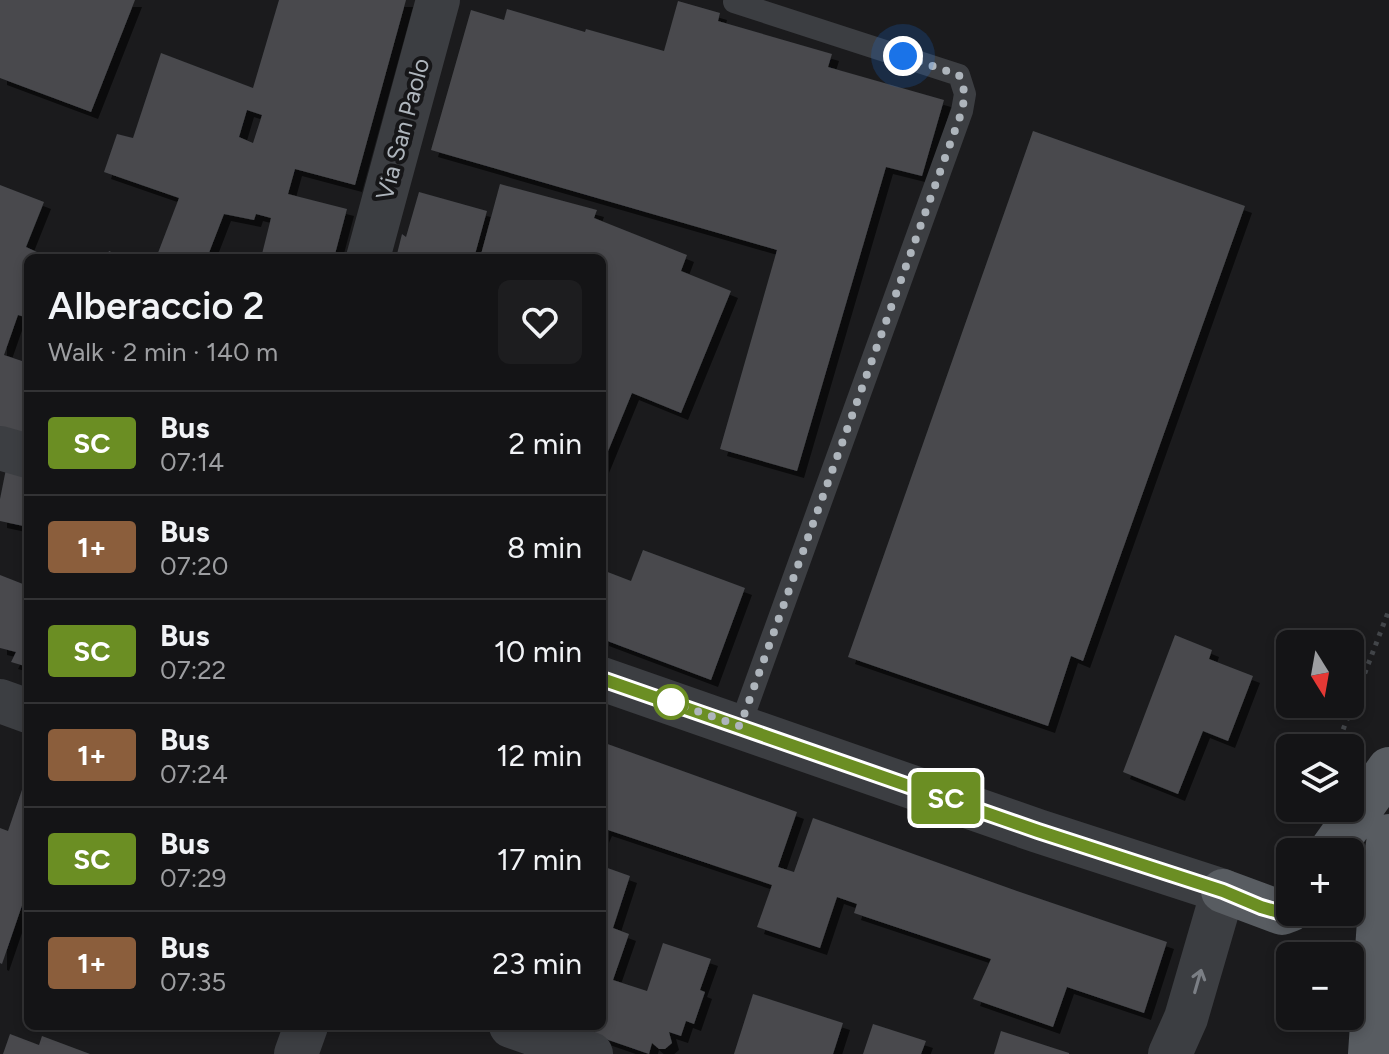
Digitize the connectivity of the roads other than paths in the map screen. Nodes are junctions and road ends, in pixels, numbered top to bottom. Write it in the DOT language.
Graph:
graph roads {
  1 [pos="438,0"];
  2 [pos="734,2"];
  3 [pos="369,254"];
  4 [pos="0,448"];
  5 [pos="24,455"];
  6 [pos="606,680"];
  7 [pos="0,701"];
  8 [pos="24,710"];
  9 [pos="740,726"];
  10 [pos="1389,769"];
  11 [pos="1389,836"];
  12 [pos="1340,838"];
  13 [pos="1223,891"];
  14 [pos="1276,911"];
  15 [pos="1389,988"];
  16 [pos="305,1030"];
  17 [pos="522,1030"];
  18 [pos="296,1054"];
  19 [pos="591,1054"];
  20 [pos="1170,1054"];
  21 [pos="1371,1054"];
  1 -- 3 [label="street, Via San Paolo"];
  2 -- 9 [label="lane"];
  4 -- 5 [label="street"];
  6 -- 9 [label="street"];
  7 -- 8 [label="street"];
  9 -- 13 [label="street"];
  10 -- 12 [label="main road"];
  11 -- 21 [label="main road"];
  13 -- 14 [label="main road"];
  20 -- 13 [label="street, one-way"];
  15 -- 21 [label="main road"];
  16 -- 18 [label="street"];
  17 -- 19 [label="street"];
}
